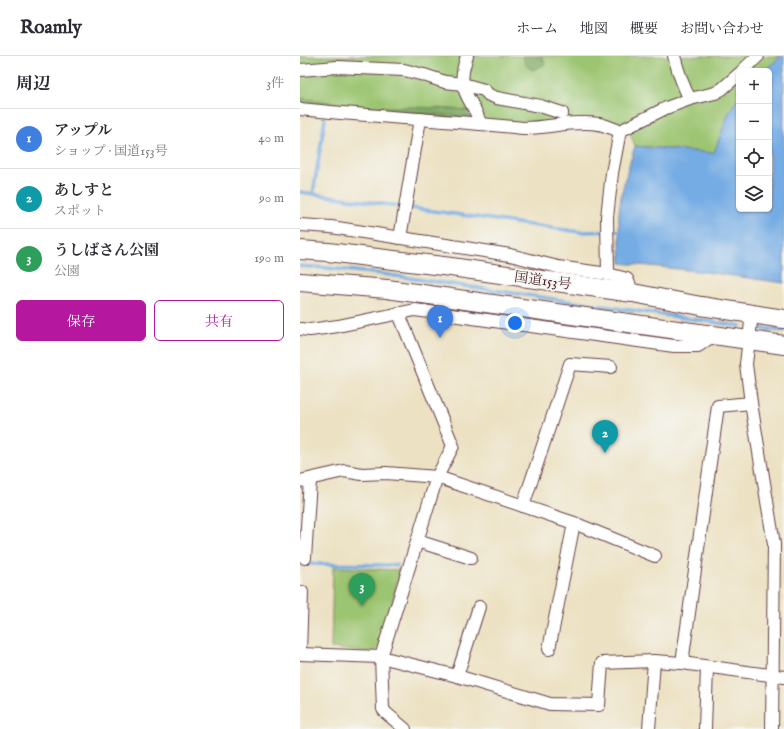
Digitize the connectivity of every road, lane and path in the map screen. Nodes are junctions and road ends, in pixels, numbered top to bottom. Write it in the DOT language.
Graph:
graph roads {
  1 [pos="467,56"];
  2 [pos="674,56"];
  3 [pos="758,56"];
  4 [pos="745,68"];
  5 [pos="300,70"];
  6 [pos="736,77"];
  7 [pos="463,84"];
  8 [pos="690,98"];
  9 [pos="300,109"];
  10 [pos="562,113"];
  11 [pos="420,119"];
  12 [pos="480,124"];
  13 [pos="620,131"];
  14 [pos="300,225"];
  15 [pos="400,238"];
  16 [pos="300,250"];
  17 [pos="608,274"];
  18 [pos="300,282"];
  19 [pos="633,293"];
  20 [pos="399,314"];
  21 [pos="752,314"];
  22 [pos="784,319"];
  23 [pos="300,329"];
  24 [pos="715,334"];
  25 [pos="748,339"];
  26 [pos="784,345"];
  27 [pos="611,367"];
  28 [pos="751,403"];
  29 [pos="437,477"];
  30 [pos="305,480"];
  31 [pos="523,506"];
  32 [pos="574,523"];
  33 [pos="417,541"];
  34 [pos="779,546"];
  35 [pos="655,556"];
  36 [pos="305,558"];
  37 [pos="471,558"];
  38 [pos="302,592"];
  39 [pos="479,607"];
  40 [pos="549,649"];
  41 [pos="300,653"];
  42 [pos="381,657"];
  43 [pos="654,661"];
  44 [pos="682,663"];
  45 [pos="707,668"];
  46 [pos="457,676"];
  47 [pos="779,676"];
  48 [pos="405,729"];
  49 [pos="649,729"];
  50 [pos="706,729"];
  51 [pos="772,729"];
  1 -- 7 [label="street"];
  2 -- 8 [label="street"];
  3 -- 4 [label="street"];
  5 -- 7 [label="street"];
  6 -- 8 [label="street"];
  7 -- 10 [label="street"];
  7 -- 12 [label="street"];
  8 -- 13 [label="street"];
  9 -- 11 [label="street"];
  11 -- 12 [label="street"];
  11 -- 15 [label="street"];
  12 -- 13 [label="street"];
  13 -- 17 [label="street"];
  14 -- 15 [label="street"];
  15 -- 17 [label="street"];
  16 -- 19 [label="highway, 国道153号"];
  17 -- 19 [label="street"];
  18 -- 24 [label="highway"];
  19 -- 21 [label="highway, 国道153号"];
  20 -- 23 [label="street"];
  20 -- 24 [label="street"];
  20 -- 29 [label="street"];
  21 -- 22 [label="highway, 国道153号"];
  21 -- 25 [label="street"];
  24 -- 25 [label="highway"];
  25 -- 26 [label="highway"];
  25 -- 28 [label="street"];
  27 -- 31 [label="street"];
  28 -- 34 [label="street"];
  28 -- 44 [label="street"];
  29 -- 30 [label="street"];
  29 -- 31 [label="street"];
  29 -- 33 [label="street"];
  30 -- 36 [label="street"];
  31 -- 32 [label="street"];
  32 -- 35 [label="street"];
  32 -- 40 [label="street"];
  33 -- 37 [label="street"];
  33 -- 42 [label="street"];
  34 -- 47 [label="street"];
  38 -- 41 [label="street"];
  39 -- 46 [label="street"];
  41 -- 42 [label="street"];
  42 -- 46 [label="street"];
  42 -- 48 [label="street"];
  43 -- 44 [label="street"];
  43 -- 46 [label="street"];
  43 -- 49 [label="street"];
  44 -- 45 [label="street"];
  45 -- 47 [label="street"];
  45 -- 50 [label="street"];
  47 -- 51 [label="street"];
}
